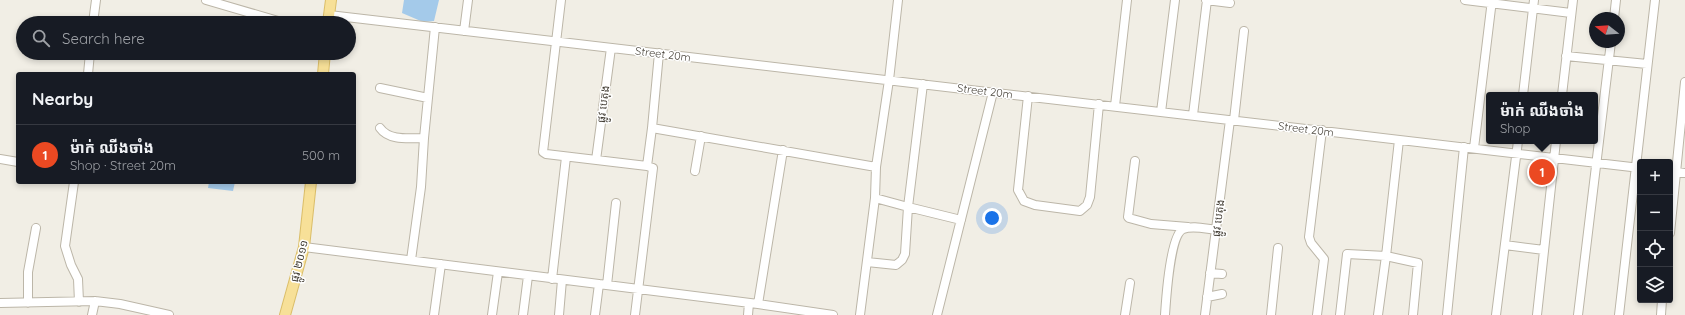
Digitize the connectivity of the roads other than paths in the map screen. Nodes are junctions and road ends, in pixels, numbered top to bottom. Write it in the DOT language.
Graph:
graph roads {
  1 [pos="96,0"];
  2 [pos="208,0"];
  3 [pos="331,0"];
  4 [pos="468,0"];
  5 [pos="561,0"];
  6 [pos="898,0"];
  7 [pos="1127,0"];
  8 [pos="1175,0"];
  9 [pos="1207,0"];
  10 [pos="1465,0"];
  11 [pos="1573,0"];
  12 [pos="1616,0"];
  13 [pos="1655,0"];
  14 [pos="1492,2"];
  15 [pos="1230,3"];
  16 [pos="1534,4"];
  17 [pos="1615,12"];
  18 [pos="1571,13"];
  19 [pos="95,16"];
  20 [pos="262,16"];
  21 [pos="329,16"];
  22 [pos="356,21"];
  23 [pos="435,27"];
  24 [pos="464,30"];
  25 [pos="1244,31"];
  26 [pos="556,41"];
  27 [pos="611,48"];
  28 [pos="1609,48"];
  29 [pos="659,53"];
  30 [pos="1566,56"];
  31 [pos="89,60"];
  32 [pos="324,60"];
  33 [pos="1608,60"];
  34 [pos="1647,64"];
  35 [pos="88,72"];
  36 [pos="323,72"];
  37 [pos="889,80"];
  38 [pos="1685,82"];
  39 [pos="923,84"];
  40 [pos="380,88"];
  41 [pos="993,92"];
  42 [pos="1523,92"];
  43 [pos="1562,92"];
  44 [pos="1028,96"];
  45 [pos="428,98"];
  46 [pos="1099,104"];
  47 [pos="1115,106"];
  48 [pos="1161,112"];
  49 [pos="1193,115"];
  50 [pos="1232,120"];
  51 [pos="380,128"];
  52 [pos="652,128"];
  53 [pos="1322,130"];
  54 [pos="701,136"];
  55 [pos="424,138"];
  56 [pos="1399,140"];
  57 [pos="1518,144"];
  58 [pos="1556,144"];
  59 [pos="1464,147"];
  60 [pos="1474,148"];
  61 [pos="783,150"];
  62 [pos="1516,153"];
  63 [pos="566,157"];
  64 [pos="1555,158"];
  65 [pos="0,159"];
  66 [pos="1639,159"];
  67 [pos="596,160"];
  68 [pos="1135,161"];
  69 [pos="16,162"];
  70 [pos="1596,163"];
  71 [pos="647,166"];
  72 [pos="876,167"];
  73 [pos="1637,167"];
  74 [pos="695,171"];
  75 [pos="1677,172"];
  76 [pos="1637,175"];
  77 [pos="74,184"];
  78 [pos="311,184"];
  79 [pos="875,198"];
  80 [pos="616,203"];
  81 [pos="908,207"];
  82 [pos="961,220"];
  83 [pos="1191,227"];
  84 [pos="36,228"];
  85 [pos="1217,230"];
  86 [pos="1670,231"];
  87 [pos="1505,245"];
  88 [pos="304,247"];
  89 [pos="1278,248"];
  90 [pos="1544,250"];
  91 [pos="1386,256"];
  92 [pos="412,260"];
  93 [pos="867,262"];
  94 [pos="441,264"];
  95 [pos="498,272"];
  96 [pos="1210,273"];
  97 [pos="1222,274"];
  98 [pos="528,276"];
  99 [pos="552,279"];
  100 [pos="562,280"];
  101 [pos="1130,283"];
  102 [pos="603,285"];
  103 [pos="639,288"];
  104 [pos="1222,294"];
  105 [pos="1207,297"];
  106 [pos="94,301"];
  107 [pos="79,302"];
  108 [pos="0,303"];
  109 [pos="28,303"];
  110 [pos="754,303"];
  111 [pos="1662,303"];
  112 [pos="92,315"];
  113 [pos="169,315"];
  114 [pos="285,315"];
  115 [pos="434,315"];
  116 [pos="492,315"];
  117 [pos="523,315"];
  118 [pos="559,315"];
  119 [pos="595,315"];
  120 [pos="635,315"];
  121 [pos="748,315"];
  122 [pos="833,315"];
  123 [pos="860,315"];
  124 [pos="937,315"];
  125 [pos="1125,315"];
  126 [pos="1165,315"];
  127 [pos="1205,315"];
  128 [pos="1271,315"];
  129 [pos="1317,315"];
  130 [pos="1340,315"];
  131 [pos="1378,315"];
  132 [pos="1413,315"];
  133 [pos="1447,315"];
  134 [pos="1496,315"];
  135 [pos="1537,315"];
  136 [pos="1578,315"];
  137 [pos="1619,315"];
  138 [pos="1660,315"];
  1 -- 19 [label="street"];
  2 -- 20 [label="street"];
  3 -- 21 [label="main road"];
  4 -- 24 [label="street"];
  5 -- 26 [label="street"];
  6 -- 37 [label="street"];
  7 -- 47 [label="street"];
  8 -- 48 [label="street"];
  9 -- 15 [label="street"];
  9 -- 49 [label="street"];
  10 -- 14 [label="street"];
  11 -- 18 [label="street"];
  12 -- 17 [label="street"];
  13 -- 34 [label="street"];
  14 -- 16 [label="street"];
  14 -- 60 [label="street"];
  16 -- 18 [label="street"];
  16 -- 42 [label="street"];
  18 -- 30 [label="street"];
  22 -- 23 [label="street, Street 20m"];
  23 -- 24 [label="street, Street 20m"];
  23 -- 45 [label="street"];
  24 -- 26 [label="street, Street 20m"];
  25 -- 50 [label="street, ផ្លូវ បេតុង"];
  26 -- 27 [label="street, Street 20m"];
  26 -- 63 [label="street"];
  27 -- 29 [label="street, Street 20m"];
  27 -- 67 [label="street, ផ្លូវ បេតុង"];
  28 -- 33 [label="street"];
  29 -- 37 [label="street, Street 20m"];
  29 -- 52 [label="street"];
  30 -- 33 [label="street"];
  30 -- 43 [label="street"];
  31 -- 35 [label="street"];
  32 -- 36 [label="main road"];
  33 -- 34 [label="street"];
  33 -- 70 [label="street"];
  34 -- 66 [label="street"];
  37 -- 39 [label="street, Street 20m"];
  37 -- 72 [label="street"];
  38 -- 75 [label="street"];
  39 -- 41 [label="street, Street 20m"];
  39 -- 81 [label="street"];
  40 -- 45 [label="street"];
  41 -- 44 [label="street, Street 20m"];
  41 -- 82 [label="street"];
  44 -- 46 [label="street, Street 20m"];
  44 -- 46 [label="street"];
  45 -- 55 [label="street"];
  46 -- 47 [label="street, Street 20m"];
  47 -- 48 [label="street, Street 20m"];
  48 -- 49 [label="street, Street 20m"];
  49 -- 50 [label="street, Street 20m"];
  50 -- 53 [label="street, Street 20m"];
  50 -- 85 [label="street, ផ្លូវ បេតុង"];
  51 -- 55 [label="street"];
  52 -- 54 [label="street"];
  52 -- 71 [label="street"];
  53 -- 56 [label="street, Street 20m"];
  53 -- 129 [label="street"];
  54 -- 61 [label="street"];
  54 -- 74 [label="street"];
  55 -- 92 [label="street"];
  56 -- 59 [label="street, Street 20m"];
  56 -- 91 [label="street"];
  57 -- 62 [label="street"];
  58 -- 64 [label="street"];
  59 -- 60 [label="street, Street 20m"];
  59 -- 133 [label="street"];
  60 -- 62 [label="street, Street 20m"];
  61 -- 72 [label="street"];
  61 -- 110 [label="street"];
  62 -- 64 [label="street, Street 20m"];
  62 -- 87 [label="street"];
  63 -- 67 [label="street"];
  63 -- 99 [label="street"];
  64 -- 70 [label="street, Street 20m"];
  64 -- 90 [label="street"];
  65 -- 69 [label="street"];
  67 -- 71 [label="street"];
  68 -- 83 [label="street"];
  70 -- 73 [label="street, Street 20m"];
  70 -- 136 [label="street"];
  71 -- 103 [label="street"];
  72 -- 79 [label="street"];
  75 -- 86 [label="street"];
  76 -- 137 [label="street"];
  77 -- 107 [label="street"];
  78 -- 88 [label="main road, ផ្លូវ ២០១១"];
  79 -- 81 [label="street"];
  79 -- 93 [label="street"];
  80 -- 102 [label="street"];
  81 -- 82 [label="street"];
  81 -- 93 [label="street"];
  82 -- 124 [label="street"];
  83 -- 85 [label="street"];
  83 -- 126 [label="street"];
  84 -- 109 [label="street"];
  85 -- 96 [label="street, ផ្លូវ បេតុង"];
  87 -- 90 [label="street"];
  87 -- 134 [label="street"];
  88 -- 92 [label="street"];
  88 -- 114 [label="main road, ផ្លូវ ២០១១"];
  89 -- 128 [label="street"];
  90 -- 135 [label="street"];
  91 -- 130 [label="street"];
  91 -- 131 [label="street"];
  91 -- 132 [label="street"];
  92 -- 94 [label="street"];
  93 -- 123 [label="street"];
  94 -- 95 [label="street"];
  94 -- 115 [label="street"];
  95 -- 98 [label="street"];
  95 -- 116 [label="street"];
  96 -- 97 [label="street"];
  96 -- 105 [label="street, ផ្លូវ បេតុង"];
  98 -- 99 [label="street"];
  98 -- 117 [label="street"];
  99 -- 100 [label="street"];
  100 -- 102 [label="street"];
  100 -- 118 [label="street"];
  101 -- 125 [label="street"];
  102 -- 103 [label="street"];
  102 -- 119 [label="street"];
  103 -- 110 [label="street"];
  103 -- 120 [label="street"];
  104 -- 105 [label="street"];
  105 -- 127 [label="street, ផ្លូវ បេតុង"];
  106 -- 107 [label="street"];
  106 -- 112 [label="street"];
  106 -- 113 [label="street"];
  107 -- 109 [label="street"];
  108 -- 109 [label="street"];
  110 -- 121 [label="street"];
  110 -- 122 [label="street"];
  111 -- 138 [label="street"];
}
